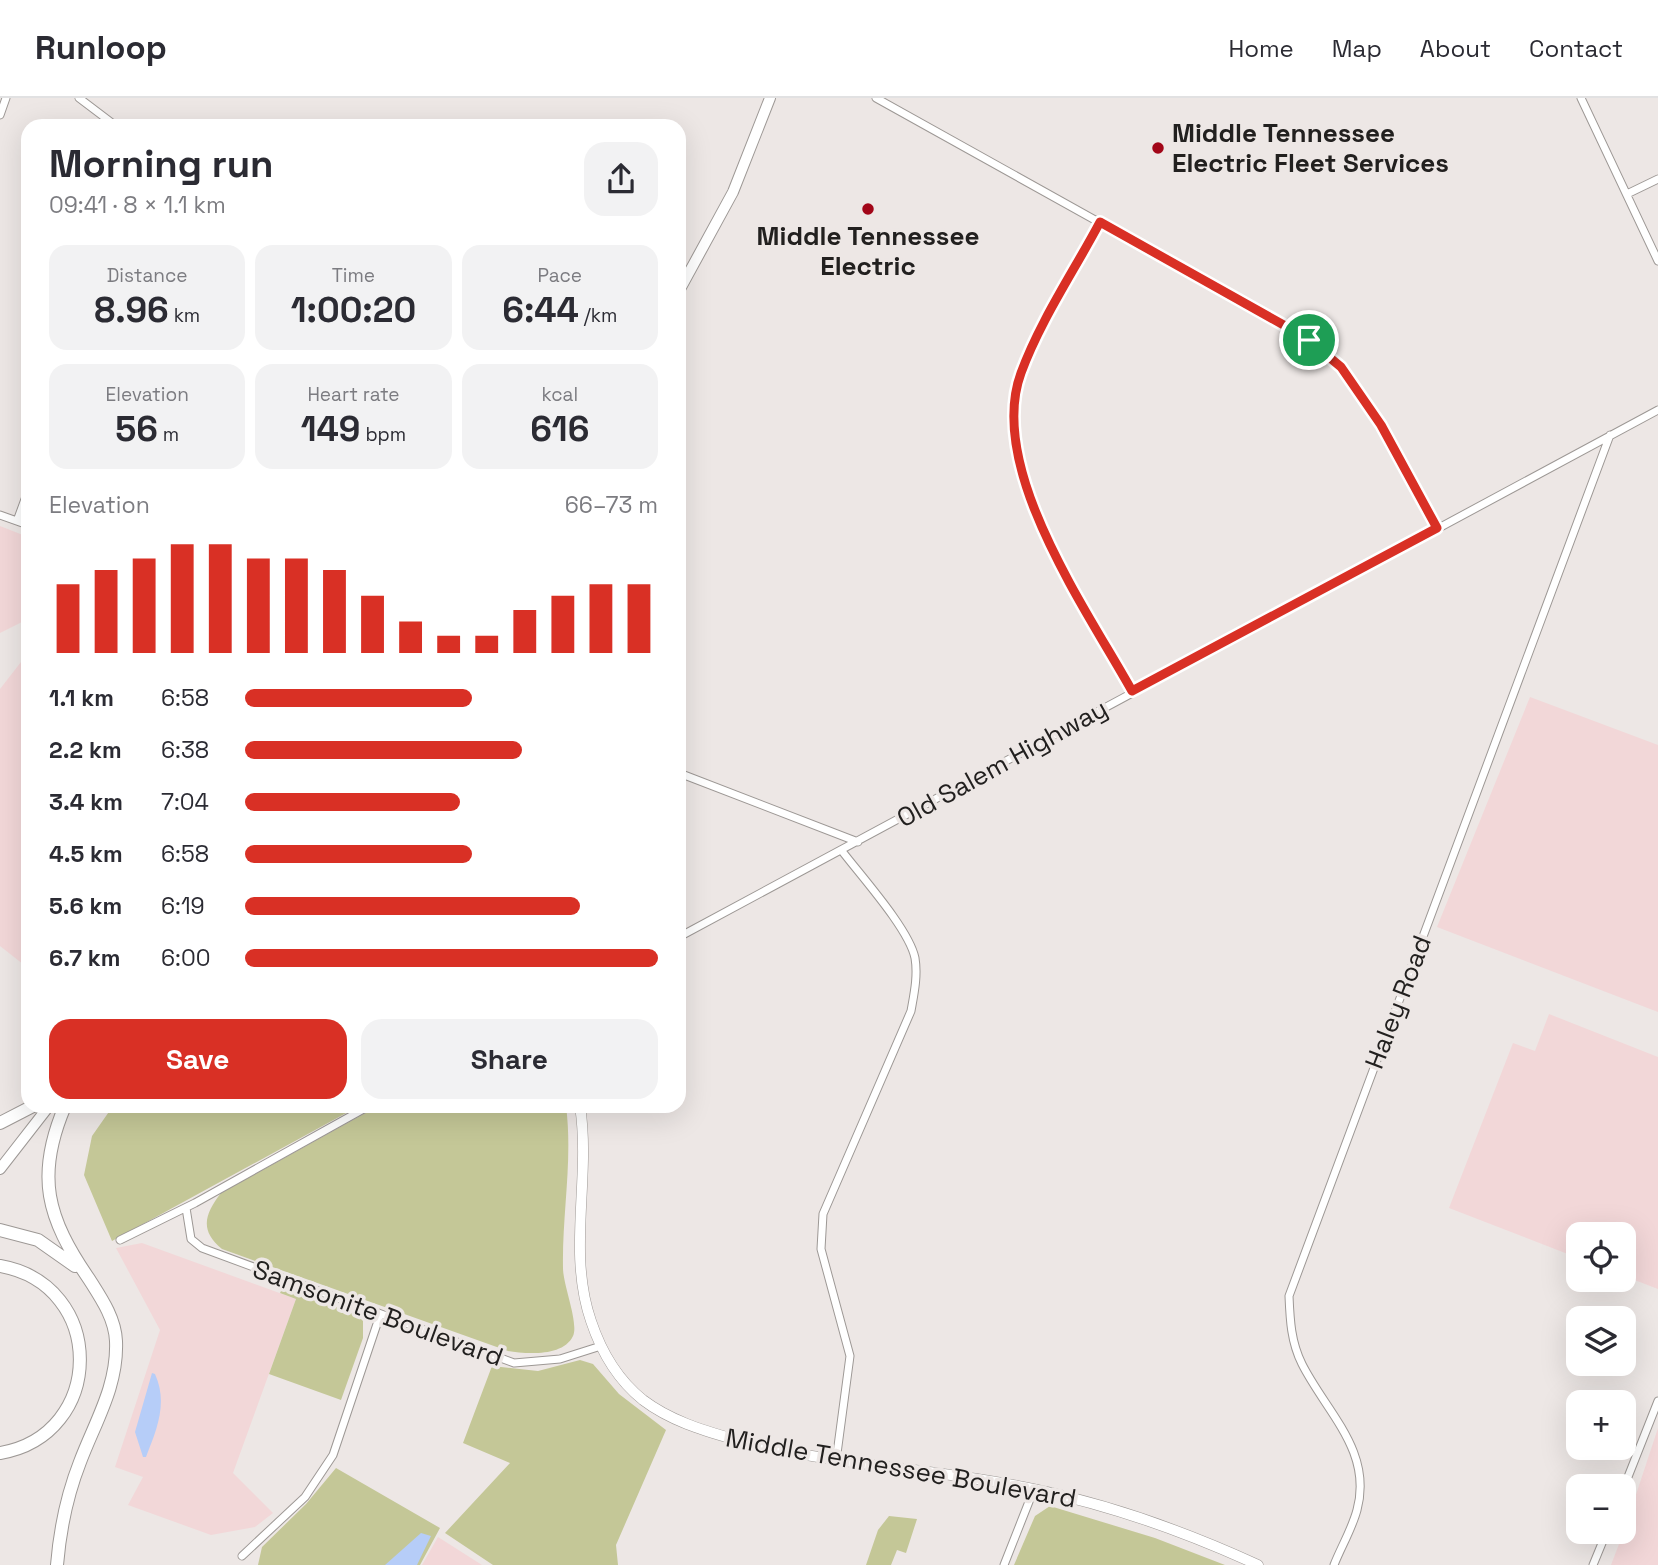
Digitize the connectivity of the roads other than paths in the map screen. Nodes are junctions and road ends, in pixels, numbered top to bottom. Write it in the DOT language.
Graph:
graph roads {
  1 [pos="6,98"];
  2 [pos="79,98"];
  3 [pos="770,98"];
  4 [pos="876,98"];
  5 [pos="1582,101"];
  6 [pos="0,115"];
  7 [pos="107,119"];
  8 [pos="1658,179"];
  9 [pos="1627,194"];
  10 [pos="1100,222"];
  11 [pos="1658,261"];
  12 [pos="686,278"];
  13 [pos="1658,410"];
  14 [pos="1610,435"];
  15 [pos="21,512"];
  16 [pos="0,515"];
  17 [pos="18,521"];
  18 [pos="21,522"];
  19 [pos="1437,528"];
  20 [pos="1132,691"];
  21 [pos="686,776"];
  22 [pos="858,842"];
  23 [pos="842,850"];
  24 [pos="686,933"];
  25 [pos="21,1112"];
  26 [pos="44,1113"];
  27 [pos="63,1113"];
  28 [pos="356,1113"];
  29 [pos="581,1113"];
  30 [pos="0,1123"];
  31 [pos="0,1169"];
  32 [pos="186,1208"];
  33 [pos="0,1230"];
  34 [pos="120,1240"];
  35 [pos="0,1266"];
  36 [pos="86,1276"];
  37 [pos="380,1315"];
  38 [pos="601,1346"];
  39 [pos="1658,1401"];
  40 [pos="0,1453"];
  41 [pos="836,1461"];
  42 [pos="1629,1474"];
  43 [pos="1034,1489"];
  44 [pos="1601,1544"];
  45 [pos="242,1556"];
  46 [pos="57,1565"];
  47 [pos="1004,1565"];
  48 [pos="1258,1565"];
  49 [pos="1334,1565"];
  50 [pos="1593,1565"];
  1 -- 6 [label="street"];
  2 -- 7 [label="street"];
  3 -- 12 [label="main road"];
  4 -- 10 [label="street"];
  5 -- 9 [label="street"];
  8 -- 9 [label="street"];
  9 -- 11 [label="street"];
  10 -- 19 [label="street"];
  10 -- 20 [label="street"];
  13 -- 14 [label="street, Old Salem Highway"];
  14 -- 19 [label="street, Old Salem Highway"];
  14 -- 49 [label="street, Haley Road"];
  15 -- 17 [label="street"];
  16 -- 17 [label="street"];
  17 -- 18 [label="street"];
  19 -- 20 [label="street, Old Salem Highway"];
  20 -- 22 [label="street, Old Salem Highway"];
  21 -- 22 [label="street"];
  22 -- 23 [label="street, Old Salem Highway"];
  23 -- 24 [label="street, Old Salem Highway"];
  23 -- 41 [label="street"];
  25 -- 30 [label="highway"];
  26 -- 31 [label="main road"];
  27 -- 36 [label="highway"];
  28 -- 32 [label="street"];
  29 -- 38 [label="main road, Middle Tennessee Boulevard"];
  32 -- 34 [label="street"];
  32 -- 37 [label="street, Samsonite Boulevard"];
  33 -- 36 [label="highway"];
  35 -- 40 [label="highway"];
  36 -- 46 [label="highway"];
  37 -- 38 [label="street, Samsonite Boulevard"];
  37 -- 45 [label="street"];
  38 -- 41 [label="main road, Middle Tennessee Boulevard"];
  39 -- 42 [label="street"];
  41 -- 43 [label="main road, Middle Tennessee Boulevard"];
  43 -- 47 [label="street"];
  43 -- 48 [label="main road, Middle Tennessee Boulevard"];
  44 -- 50 [label="street"];
}
